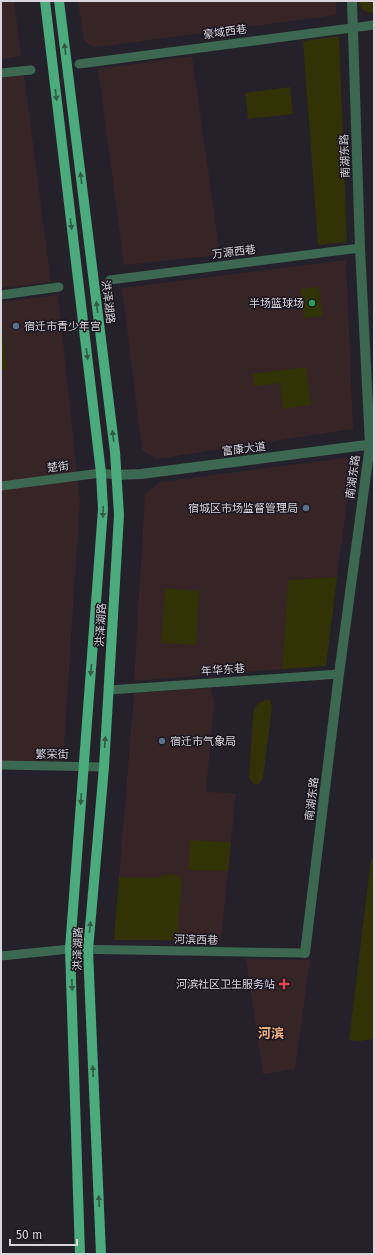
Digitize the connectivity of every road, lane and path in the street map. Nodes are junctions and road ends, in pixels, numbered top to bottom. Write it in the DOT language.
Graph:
graph roads {
  1 [pos="45,1"];
  2 [pos="59,1"];
  3 [pos="352,1"];
  4 [pos="374,25"];
  5 [pos="353,28"];
  6 [pos="79,64"];
  7 [pos="31,70"];
  8 [pos="1,73"];
  9 [pos="360,248"];
  10 [pos="110,280"];
  11 [pos="59,287"];
  12 [pos="1,295"];
  13 [pos="372,444"];
  14 [pos="101,473"];
  15 [pos="117,475"];
  16 [pos="1,486"];
  17 [pos="339,674"];
  18 [pos="109,690"];
  19 [pos="1,765"];
  20 [pos="83,766"];
  21 [pos="104,767"];
  22 [pos="70,949"];
  23 [pos="88,950"];
  24 [pos="305,954"];
  25 [pos="1,956"];
  26 [pos="80,1254"];
  27 [pos="101,1254"];
  1 -- 14 [label="main road, 洪泽湖路, one-way"];
  15 -- 2 [label="main road, 洪泽湖路, one-way"];
  3 -- 5 [label="street, 南湖东路"];
  4 -- 5 [label="street, 豪域西巷"];
  5 -- 6 [label="street, 豪域西巷"];
  5 -- 9 [label="street, 南湖东路"];
  7 -- 8 [label="street"];
  9 -- 10 [label="street, 万源西巷"];
  9 -- 13 [label="street, 南湖东路"];
  11 -- 12 [label="street"];
  13 -- 15 [label="street, 富康大道"];
  13 -- 17 [label="street, 南湖东路"];
  14 -- 15 [label="street, 楚街"];
  14 -- 16 [label="street, 楚街"];
  14 -- 20 [label="main road, 洪泽湖路, one-way"];
  15 -- 18 [label="main road, 洪泽湖路"];
  17 -- 18 [label="street, 年华东巷"];
  17 -- 24 [label="street, 南湖东路"];
  21 -- 18 [label="main road, 洪泽湖路, one-way"];
  19 -- 20 [label="street, 繁荣街"];
  20 -- 21 [label="street, 繁荣街"];
  20 -- 22 [label="main road, 洪泽湖路, one-way"];
  23 -- 21 [label="main road, 洪泽湖路, one-way"];
  22 -- 23 [label="street, 河滨西巷"];
  22 -- 25 [label="street, 河滨西巷"];
  22 -- 26 [label="main road, 洪泽湖路, one-way"];
  23 -- 24 [label="street, 河滨西巷"];
  27 -- 23 [label="main road, 洪泽湖路, one-way"];
}
